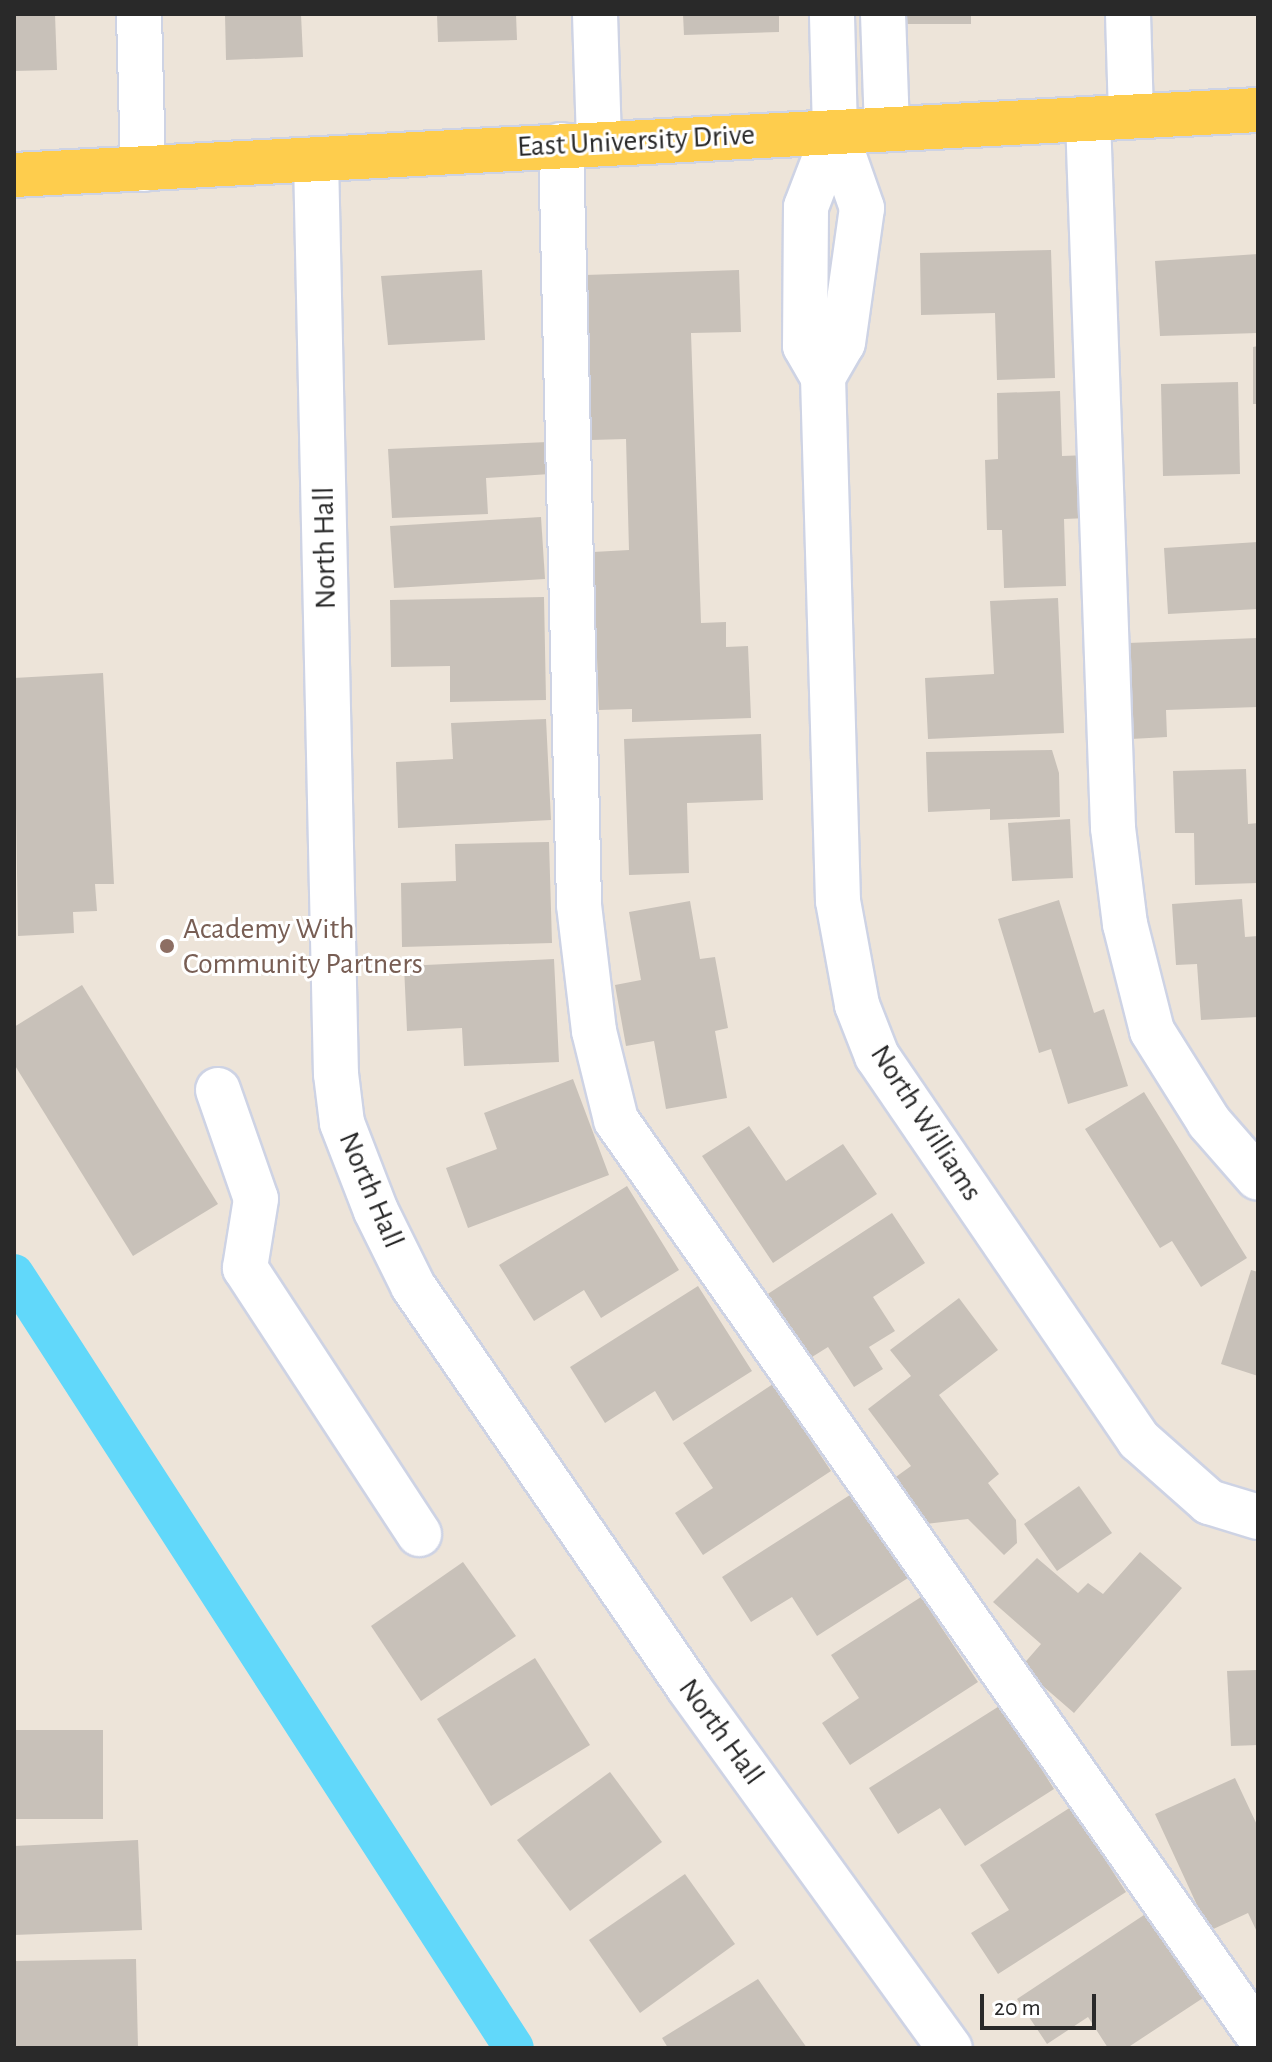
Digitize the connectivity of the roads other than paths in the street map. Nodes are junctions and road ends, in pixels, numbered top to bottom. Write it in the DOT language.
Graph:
graph roads {
  1 [pos="139,14"];
  2 [pos="595,14"];
  3 [pos="832,14"];
  4 [pos="883,14"];
  5 [pos="1128,14"];
  6 [pos="1258,110"];
  7 [pos="1131,116"];
  8 [pos="1088,119"];
  9 [pos="887,129"];
  10 [pos="835,131"];
  11 [pos="580,144"];
  12 [pos="316,159"];
  13 [pos="143,169"];
  14 [pos="14,175"];
  15 [pos="218,1090"];
  16 [pos="1258,1178"];
  17 [pos="1258,1517"];
  18 [pos="419,1534"];
  19 [pos="1258,2035"];
  20 [pos="950,2048"];
  1 -- 13 [label="street"];
  2 -- 11 [label="street"];
  3 -- 10 [label="street, North Williams"];
  4 -- 9 [label="street"];
  5 -- 7 [label="street"];
  6 -- 7 [label="main road, East University Drive"];
  7 -- 8 [label="main road, East University Drive"];
  8 -- 9 [label="main road, East University Drive"];
  8 -- 16 [label="street"];
  9 -- 10 [label="main road, East University Drive"];
  10 -- 11 [label="main road, East University Drive"];
  10 -- 17 [label="street, North Williams"];
  11 -- 12 [label="main road, East University Drive"];
  11 -- 19 [label="street"];
  12 -- 13 [label="main road, East University Drive"];
  12 -- 20 [label="street, North Hall"];
  13 -- 14 [label="main road, East University Drive"];
  15 -- 18 [label="street"];
}
